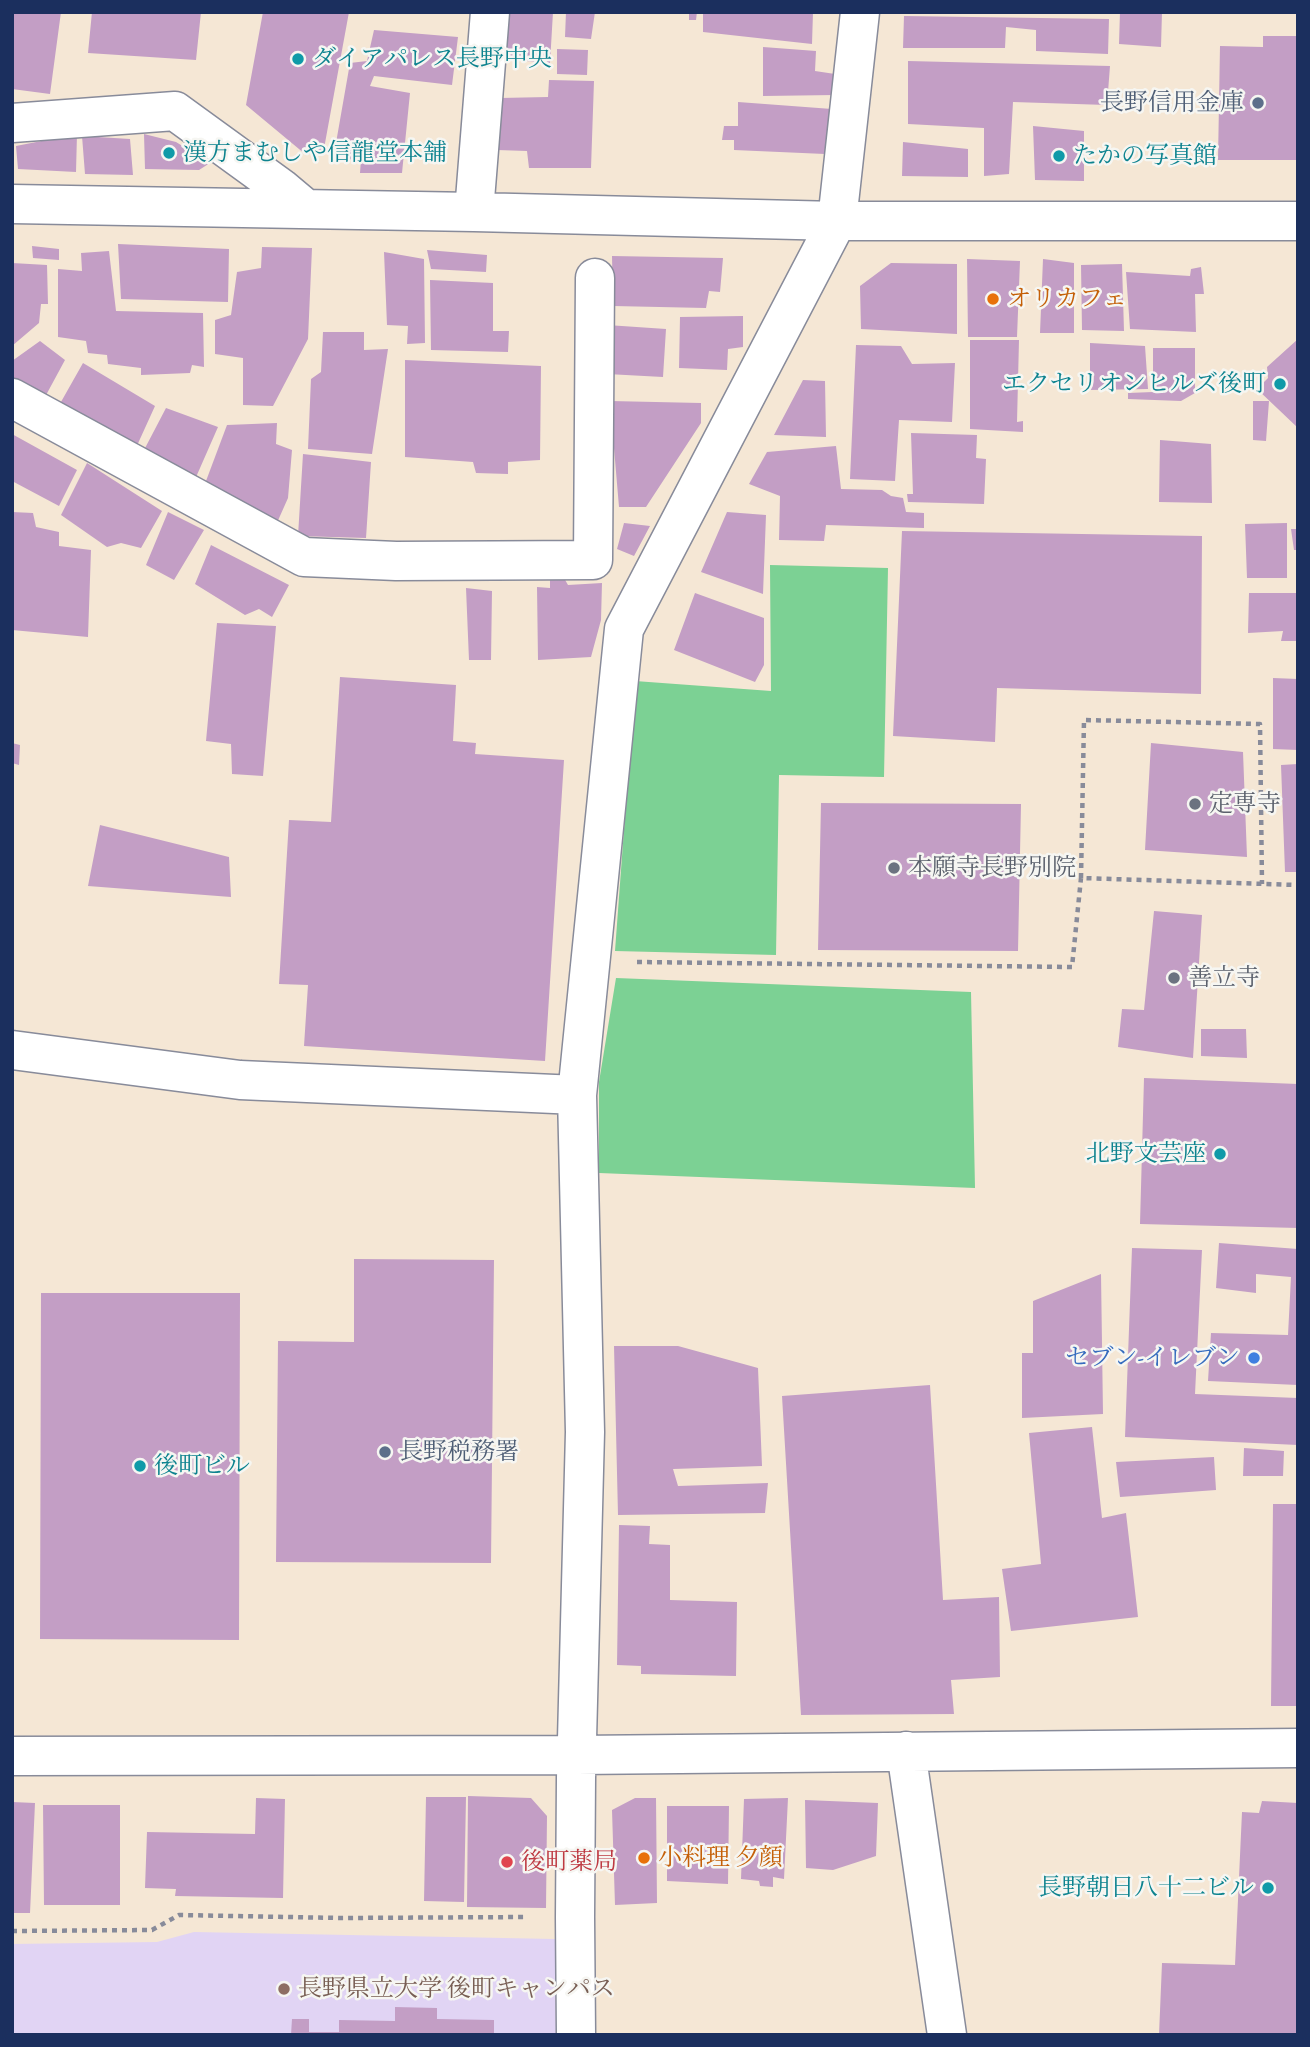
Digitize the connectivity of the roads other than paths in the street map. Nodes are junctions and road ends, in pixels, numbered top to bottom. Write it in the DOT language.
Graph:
graph roads {
  1 [pos="490,12"];
  2 [pos="860,12"];
  3 [pos="12,123"];
  4 [pos="12,204"];
  5 [pos="306,209"];
  6 [pos="474,212"];
  7 [pos="837,221"];
  8 [pos="1298,222"];
  9 [pos="595,278"];
  10 [pos="12,398"];
  11 [pos="593,560"];
  12 [pos="643,592"];
  13 [pos="12,1050"];
  14 [pos="577,1095"];
  15 [pos="1298,1748"];
  16 [pos="906,1751"];
  17 [pos="577,1755"];
  18 [pos="12,1756"];
  19 [pos="576,2035"];
  20 [pos="947,2035"];
  1 -- 6 [label="street"];
  2 -- 7 [label="street"];
  3 -- 5 [label="street"];
  4 -- 5 [label="street"];
  5 -- 6 [label="street"];
  6 -- 7 [label="street"];
  7 -- 8 [label="street"];
  7 -- 12 [label="street"];
  9 -- 11 [label="street"];
  10 -- 11 [label="street"];
  11 -- 12 [label="street"];
  12 -- 14 [label="street"];
  13 -- 14 [label="street"];
  14 -- 17 [label="street"];
  15 -- 16 [label="street"];
  16 -- 17 [label="street"];
  16 -- 20 [label="street"];
  17 -- 18 [label="street"];
  17 -- 19 [label="street"];
}
